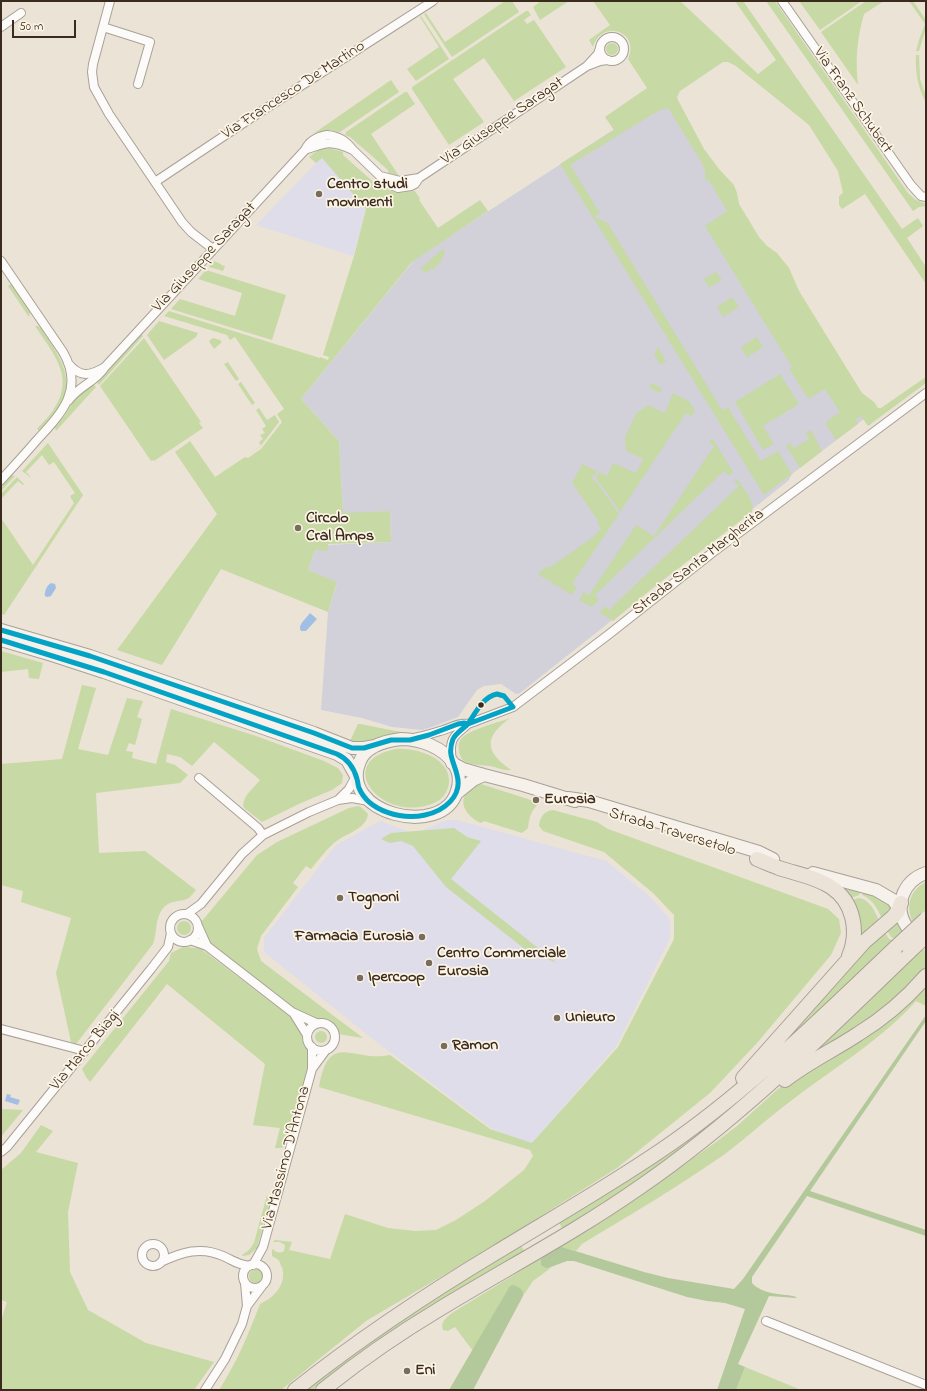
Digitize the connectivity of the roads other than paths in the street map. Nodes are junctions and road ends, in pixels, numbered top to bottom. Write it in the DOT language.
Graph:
graph roads {
  1 [pos="110,1"];
  2 [pos="433,1"];
  3 [pos="782,1"];
  4 [pos="21,13"];
  5 [pos="1,27"];
  6 [pos="103,27"];
  7 [pos="600,48"];
  8 [pos="608,60"];
  9 [pos="587,66"];
  10 [pos="138,84"];
  11 [pos="155,182"];
  12 [pos="926,197"];
  13 [pos="212,250"];
  14 [pos="1,262"];
  15 [pos="66,359"];
  16 [pos="105,367"];
  17 [pos="82,374"];
  18 [pos="71,381"];
  19 [pos="83,386"];
  20 [pos="926,394"];
  21 [pos="65,406"];
  22 [pos="1,480"];
  23 [pos="1,630"];
  24 [pos="1,640"];
  25 [pos="468,724"];
  26 [pos="410,740"];
  27 [pos="375,746"];
  28 [pos="452,763"];
  29 [pos="484,775"];
  30 [pos="356,776"];
  31 [pos="199,778"];
  32 [pos="456,793"];
  33 [pos="568,798"];
  34 [pos="338,800"];
  35 [pos="369,801"];
  36 [pos="263,835"];
  37 [pos="757,859"];
  38 [pos="778,861"];
  39 [pos="926,873"];
  40 [pos="914,879"];
  41 [pos="875,890"];
  42 [pos="201,904"];
  43 [pos="900,908"];
  44 [pos="187,914"];
  45 [pos="926,919"];
  46 [pos="196,923"];
  47 [pos="908,927"];
  48 [pos="171,933"];
  49 [pos="926,936"];
  50 [pos="179,940"];
  51 [pos="190,940"];
  52 [pos="207,946"];
  53 [pos="168,947"];
  54 [pos="841,968"];
  55 [pos="926,976"];
  56 [pos="292,1012"];
  57 [pos="316,1024"];
  58 [pos="1,1029"];
  59 [pos="307,1035"];
  60 [pos="312,1047"];
  61 [pos="326,1050"];
  62 [pos="85,1051"];
  63 [pos="312,1069"];
  64 [pos="697,1146"];
  65 [pos="1,1152"];
  66 [pos="645,1162"];
  67 [pos="263,1247"];
  68 [pos="162,1249"];
  69 [pos="178,1254"];
  70 [pos="161,1262"];
  71 [pos="233,1262"];
  72 [pos="251,1265"];
  73 [pos="266,1272"];
  74 [pos="244,1280"];
  75 [pos="262,1286"];
  76 [pos="247,1306"];
  77 [pos="766,1321"];
  78 [pos="926,1385"];
  79 [pos="205,1390"];
  80 [pos="295,1390"];
  81 [pos="323,1390"];
  1 -- 6 [label="street"];
  2 -- 11 [label="street, Via Francesco De Martino"];
  3 -- 12 [label="street, Via Franz Schubert"];
  4 -- 5 [label="street"];
  6 -- 10 [label="street"];
  6 -- 11 [label="street"];
  7 -- 8 [label="street"];
  7 -- 8 [label="street, Via Giuseppe Saragat"];
  7 -- 9 [label="street, Via Giuseppe Saragat"];
  8 -- 9 [label="street, Via Giuseppe Saragat"];
  9 -- 13 [label="street, Via Giuseppe Saragat"];
  11 -- 13 [label="street"];
  13 -- 16 [label="street, Via Giuseppe Saragat"];
  14 -- 15 [label="street"];
  15 -- 17 [label="street"];
  15 -- 18 [label="street"];
  16 -- 17 [label="street, Via Giuseppe Saragat"];
  16 -- 19 [label="street, Via Giuseppe Saragat"];
  17 -- 18 [label="street, Via Giuseppe Saragat"];
  18 -- 19 [label="street"];
  18 -- 21 [label="street"];
  19 -- 21 [label="street, Via Giuseppe Saragat"];
  20 -- 25 [label="street, Strada Santa Margherita"];
  21 -- 22 [label="street, Via Giuseppe Saragat"];
  23 -- 27 [label="main road, Strada Traversetolo"];
  24 -- 30 [label="main road"];
  25 -- 26 [label="street, Strada Santa Margherita"];
  25 -- 28 [label="street, Strada Santa Margherita"];
  26 -- 27 [label="main road, Strada Traversetolo"];
  26 -- 28 [label="main road, Strada Traversetolo"];
  27 -- 30 [label="main road, Strada Traversetolo"];
  28 -- 29 [label="main road, Strada Traversetolo"];
  28 -- 32 [label="main road"];
  29 -- 32 [label="main road"];
  29 -- 33 [label="main road, Strada Traversetolo"];
  30 -- 34 [label="street"];
  30 -- 35 [label="main road"];
  31 -- 36 [label="street"];
  32 -- 35 [label="main road"];
  33 -- 37 [label="main road, Strada Traversetolo"];
  33 -- 38 [label="main road, Strada Traversetolo"];
  34 -- 35 [label="street"];
  34 -- 36 [label="street"];
  36 -- 42 [label="street"];
  37 -- 38 [label="main road, Strada Traversetolo"];
  37 -- 54 [label="highway"];
  38 -- 41 [label="main road, Strada Traversetolo"];
  39 -- 40 [label="main road"];
  40 -- 41 [label="main road"];
  40 -- 43 [label="main road"];
  41 -- 43 [label="main road"];
  42 -- 44 [label="street"];
  42 -- 46 [label="street"];
  43 -- 47 [label="main road"];
  43 -- 54 [label="highway"];
  44 -- 46 [label="street"];
  44 -- 48 [label="street"];
  45 -- 66 [label="highway, bridge"];
  46 -- 51 [label="street"];
  46 -- 52 [label="street"];
  48 -- 50 [label="street"];
  48 -- 53 [label="street, Via Marco Biagi"];
  49 -- 64 [label="highway, bridge"];
  50 -- 51 [label="street"];
  50 -- 53 [label="street, Via Marco Biagi"];
  51 -- 52 [label="street"];
  52 -- 56 [label="street"];
  53 -- 62 [label="street, Via Marco Biagi"];
  54 -- 66 [label="highway"];
  55 -- 64 [label="highway"];
  56 -- 57 [label="street"];
  56 -- 59 [label="street"];
  57 -- 59 [label="street"];
  57 -- 61 [label="street"];
  58 -- 62 [label="street"];
  59 -- 60 [label="street"];
  60 -- 61 [label="street"];
  60 -- 63 [label="street, Via Massimo D'Antona"];
  61 -- 63 [label="street, Via Massimo D'Antona"];
  62 -- 65 [label="street, Via Marco Biagi"];
  63 -- 67 [label="street, Via Massimo D'Antona"];
  64 -- 81 [label="highway"];
  66 -- 80 [label="highway"];
  67 -- 72 [label="street, Via Massimo D'Antona"];
  67 -- 73 [label="street, Via Massimo D'Antona"];
  68 -- 69 [label="street"];
  68 -- 70 [label="street"];
  68 -- 70 [label="street"];
  69 -- 70 [label="street"];
  69 -- 71 [label="street"];
  71 -- 72 [label="street"];
  71 -- 74 [label="street"];
  72 -- 73 [label="street"];
  72 -- 74 [label="street, Via Massimo D'Antona"];
  73 -- 75 [label="street, Via Massimo D'Antona"];
  74 -- 75 [label="street"];
  74 -- 76 [label="street, Via Massimo D'Antona"];
  75 -- 76 [label="street, Via Massimo D'Antona"];
  76 -- 79 [label="street, Via Massimo D'Antona"];
  77 -- 78 [label="street"];
}
